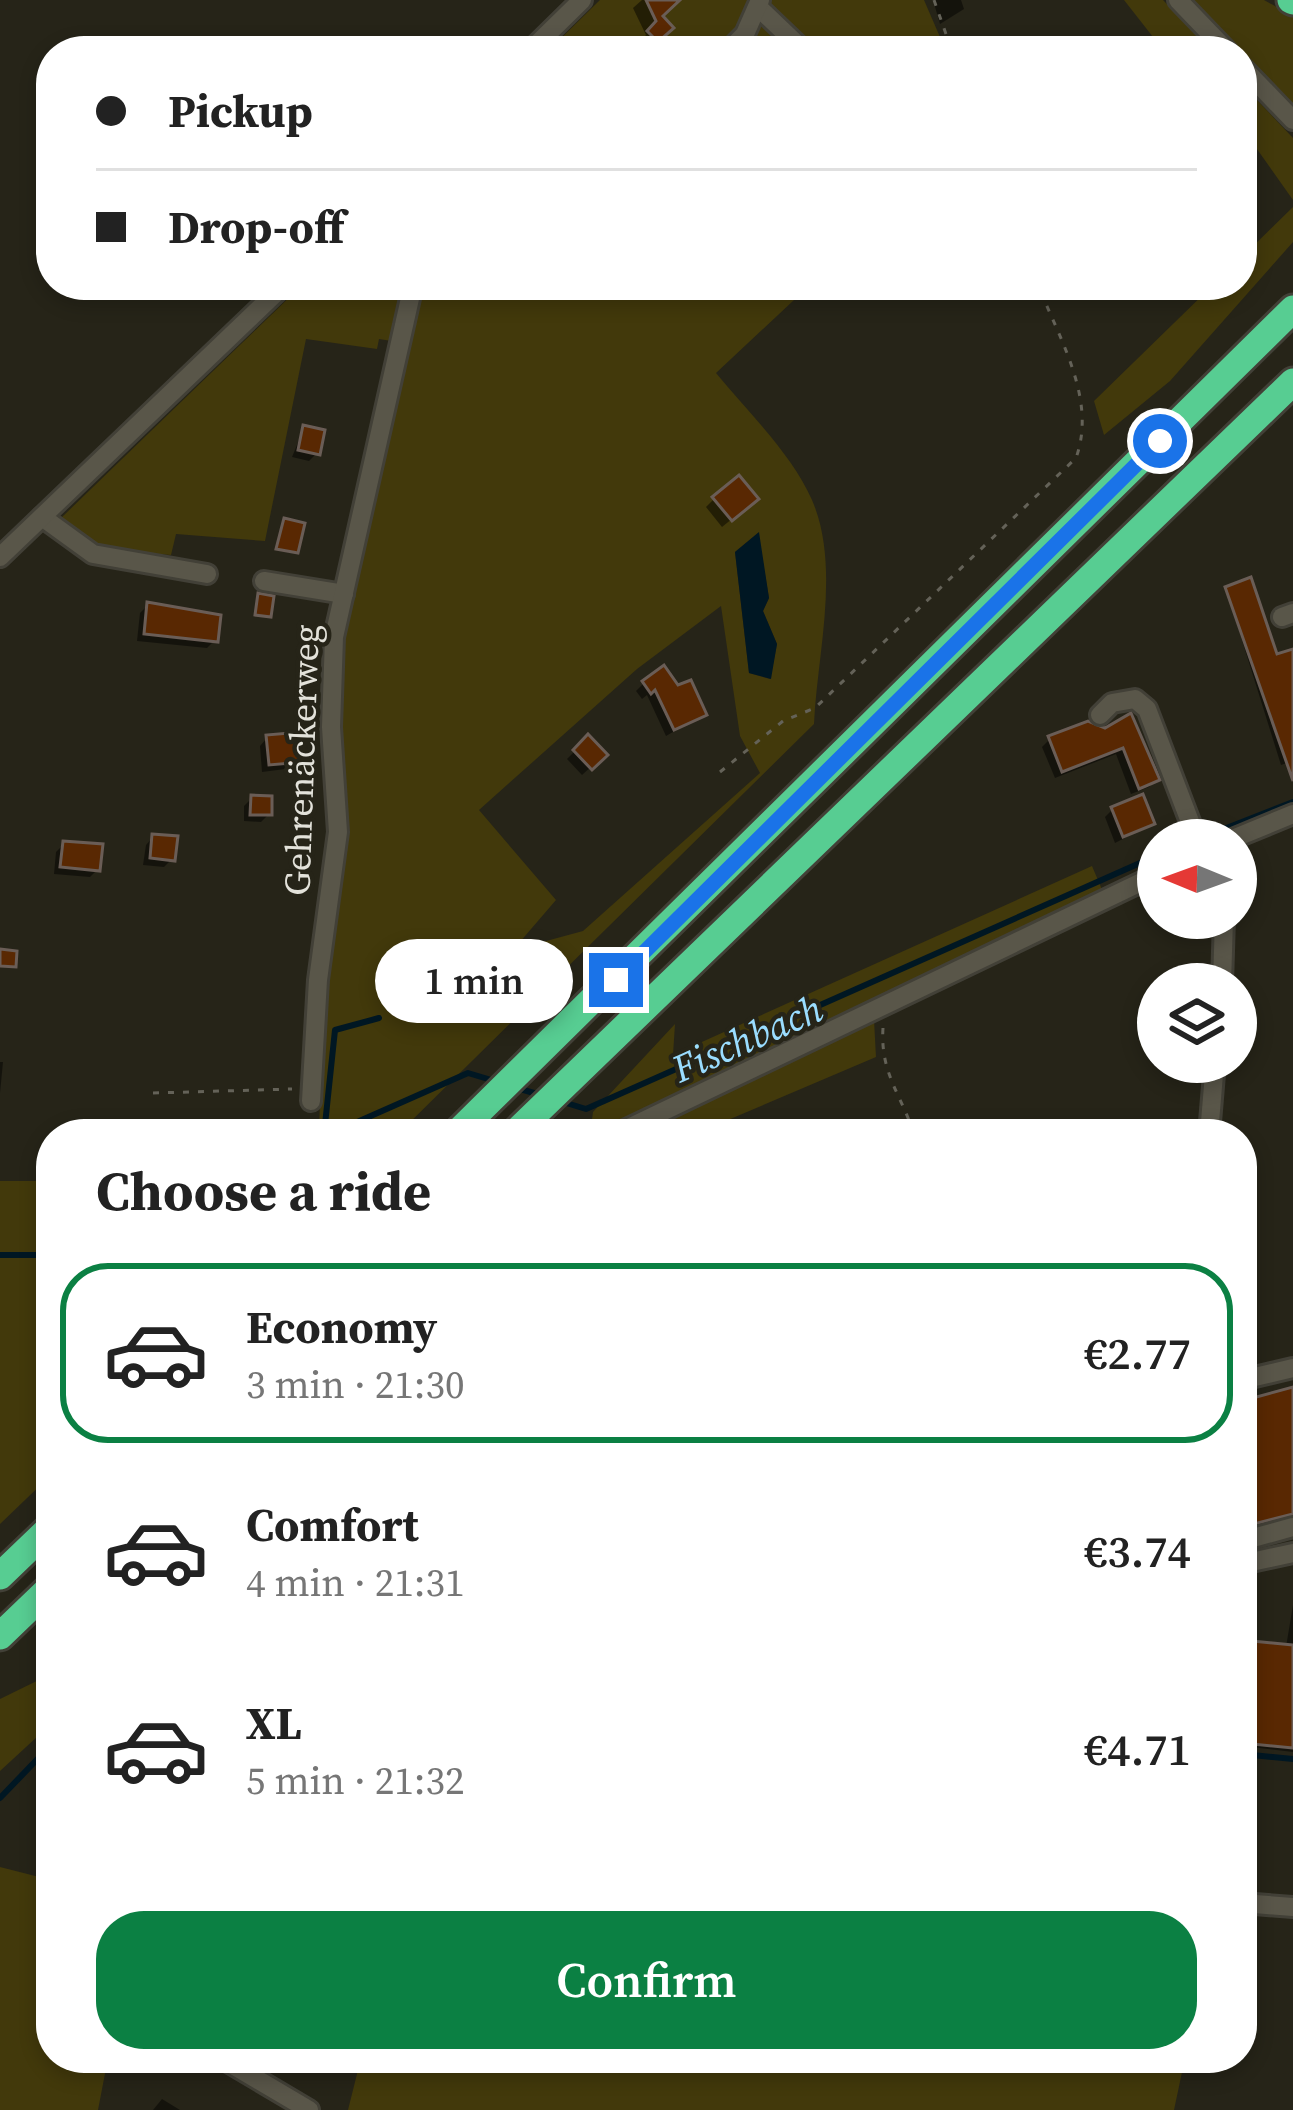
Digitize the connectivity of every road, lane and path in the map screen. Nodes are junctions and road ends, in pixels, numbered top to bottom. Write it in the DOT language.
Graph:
graph roads {
  1 [pos="582,0"];
  2 [pos="934,0"];
  3 [pos="1178,0"];
  4 [pos="759,4"];
  5 [pos="545,36"];
  6 [pos="743,36"];
  7 [pos="790,36"];
  8 [pos="947,36"];
  9 [pos="1213,36"];
  10 [pos="1257,83"];
  11 [pos="1293,120"];
  12 [pos="268,300"];
  13 [pos="410,300"];
  14 [pos="1044,300"];
  15 [pos="1293,309"];
  16 [pos="1293,382"];
  17 [pos="42,517"];
  18 [pos="0,557"];
  19 [pos="207,574"];
  20 [pos="264,581"];
  21 [pos="344,594"];
  22 [pos="1100,715"];
  23 [pos="720,772"];
  24 [pos="1293,814"];
  25 [pos="1189,819"];
  26 [pos="1257,829"];
  27 [pos="1137,884"];
  28 [pos="881,1008"];
  29 [pos="1213,1083"];
  30 [pos="153,1093"];
  31 [pos="311,1095"];
  32 [pos="472,1119"];
  33 [pos="530,1119"];
  34 [pos="648,1119"];
  35 [pos="908,1119"];
  36 [pos="1210,1119"];
  37 [pos="1293,1368"];
  38 [pos="1257,1376"];
  39 [pos="1293,1527"];
  40 [pos="1257,1537"];
  41 [pos="36,1541"];
  42 [pos="1293,1552"];
  43 [pos="1257,1560"];
  44 [pos="0,1576"];
  45 [pos="36,1601"];
  46 [pos="0,1636"];
  47 [pos="1257,1904"];
  48 [pos="1293,1907"];
  49 [pos="246,2073"];
  50 [pos="309,2110"];
  1 -- 5 [label="street"];
  2 -- 8 [label="path"];
  3 -- 9 [label="street"];
  4 -- 6 [label="street"];
  4 -- 7 [label="street"];
  10 -- 11 [label="street"];
  12 -- 17 [label="street"];
  13 -- 21 [label="street, Gehrenäckerweg"];
  14 -- 23 [label="path"];
  15 -- 32 [label="highway"];
  16 -- 33 [label="highway"];
  17 -- 18 [label="street"];
  17 -- 19 [label="street"];
  20 -- 21 [label="street"];
  21 -- 31 [label="street, Gehrenäckerweg"];
  22 -- 25 [label="street"];
  24 -- 26 [label="street"];
  27 -- 28 [label="street"];
  28 -- 34 [label="street"];
  28 -- 35 [label="path"];
  29 -- 36 [label="street"];
  30 -- 31 [label="path"];
  37 -- 38 [label="street"];
  39 -- 40 [label="street"];
  41 -- 44 [label="highway"];
  42 -- 43 [label="street"];
  45 -- 46 [label="highway"];
  47 -- 48 [label="street"];
  49 -- 50 [label="street"];
}
